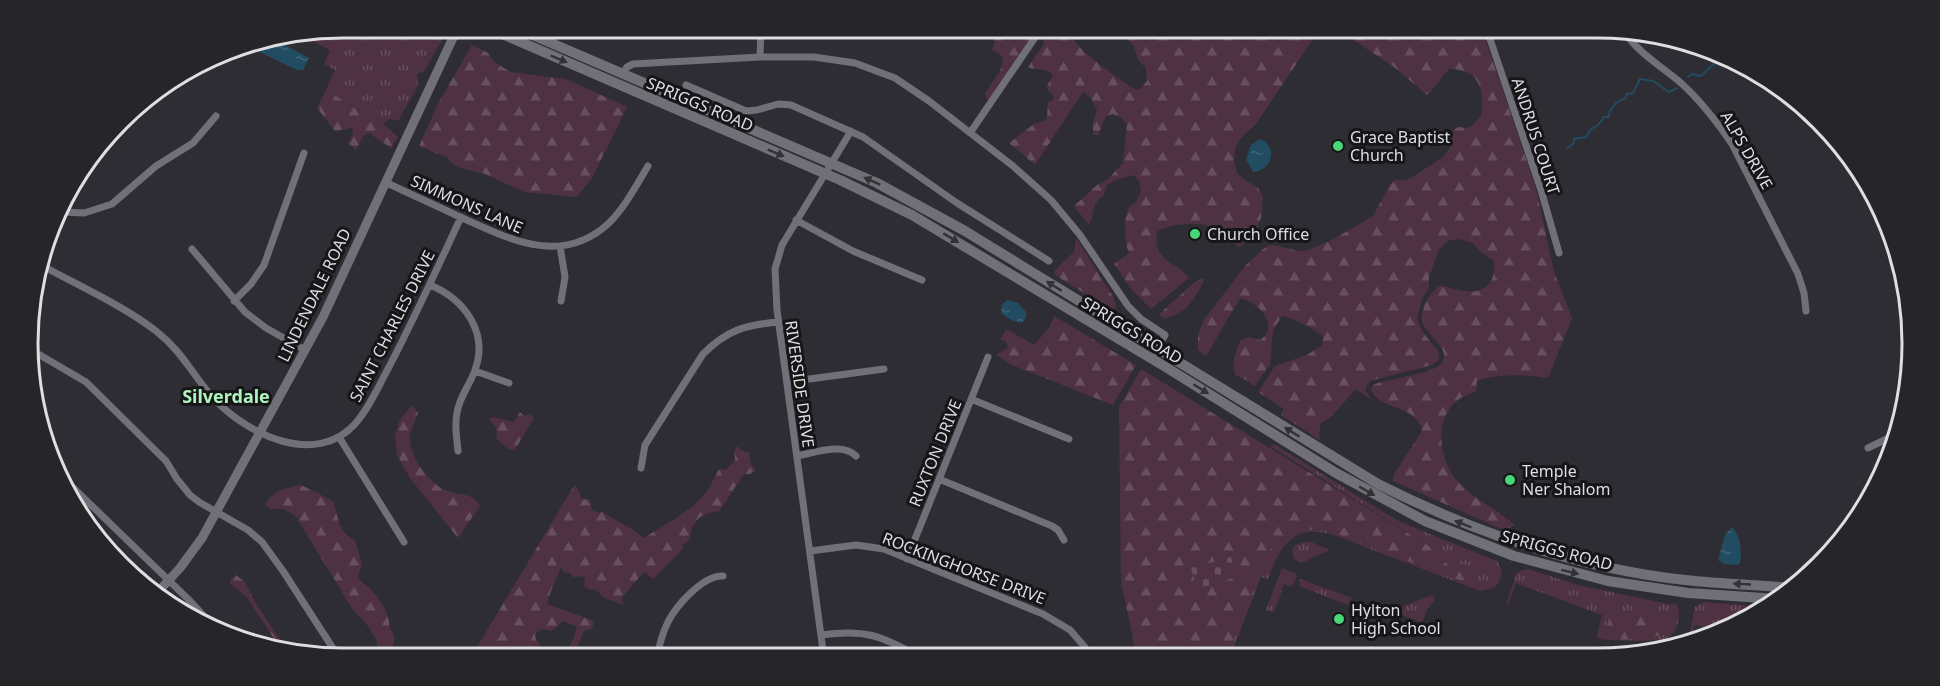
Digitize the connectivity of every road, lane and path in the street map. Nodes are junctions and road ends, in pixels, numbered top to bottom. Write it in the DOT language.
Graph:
graph roads {
  1 [pos="453,38"];
  2 [pos="511,38"];
  3 [pos="539,38"];
  4 [pos="761,38"];
  5 [pos="1034,38"];
  6 [pos="1490,38"];
  7 [pos="1631,39"];
  8 [pos="760,57"];
  9 [pos="622,74"];
  10 [pos="686,86"];
  11 [pos="216,116"];
  12 [pos="851,131"];
  13 [pos="970,133"];
  14 [pos="304,153"];
  15 [pos="832,164"];
  16 [pos="648,166"];
  17 [pos="826,174"];
  18 [pos="385,182"];
  19 [pos="67,212"];
  20 [pos="461,217"];
  21 [pos="796,220"];
  22 [pos="560,246"];
  23 [pos="192,249"];
  24 [pos="1559,253"];
  25 [pos="1050,261"];
  26 [pos="47,268"];
  27 [pos="922,280"];
  28 [pos="430,285"];
  29 [pos="234,301"];
  30 [pos="561,301"];
  31 [pos="1806,311"];
  32 [pos="778,322"];
  33 [pos="305,350"];
  34 [pos="38,354"];
  35 [pos="1154,354"];
  36 [pos="988,357"];
  37 [pos="884,369"];
  38 [pos="475,371"];
  39 [pos="787,382"];
  40 [pos="509,383"];
  41 [pos="971,399"];
  42 [pos="261,432"];
  43 [pos="339,437"];
  44 [pos="1069,439"];
  45 [pos="1887,439"];
  46 [pos="1868,448"];
  47 [pos="458,451"];
  48 [pos="797,456"];
  49 [pos="856,456"];
  50 [pos="641,468"];
  51 [pos="939,479"];
  52 [pos="75,489"];
  53 [pos="217,512"];
  54 [pos="1064,540"];
  55 [pos="404,542"];
  56 [pos="810,551"];
  57 [pos="907,559"];
  58 [pos="723,576"];
  59 [pos="169,581"];
  60 [pos="1780,587"];
  61 [pos="162,588"];
  62 [pos="1765,598"];
  63 [pos="201,613"];
  64 [pos="821,635"];
  65 [pos="333,648"];
  66 [pos="659,648"];
  67 [pos="823,648"];
  68 [pos="902,648"];
  69 [pos="1084,648"];
  1 -- 18 [label="street, LINDENDALE ROAD"];
  2 -- 17 [label="main road, SPRIGGS ROAD, one-way"];
  3 -- 9 [label="main road, SPRIGGS ROAD"];
  4 -- 8 [label="street"];
  5 -- 13 [label="street"];
  6 -- 24 [label="street, ANDRUS COURT"];
  7 -- 31 [label="street, ALPS DRIVE"];
  8 -- 9 [label="street"];
  8 -- 13 [label="street"];
  9 -- 15 [label="main road, SPRIGGS ROAD"];
  10 -- 12 [label="street"];
  11 -- 19 [label="street"];
  12 -- 15 [label="street, RIVERSIDE DRIVE"];
  12 -- 25 [label="street"];
  13 -- 35 [label="street"];
  14 -- 29 [label="street"];
  15 -- 17 [label="street, RIVERSIDE DRIVE"];
  35 -- 15 [label="main road, SPRIGGS ROAD, one-way"];
  16 -- 22 [label="street, SIMMONS LANE"];
  17 -- 21 [label="street, RIVERSIDE DRIVE"];
  17 -- 35 [label="main road, SPRIGGS ROAD, one-way"];
  18 -- 20 [label="street, SIMMONS LANE"];
  18 -- 33 [label="street, LINDENDALE ROAD"];
  20 -- 22 [label="street, SIMMONS LANE"];
  20 -- 28 [label="street, SAINT CHARLES DRIVE"];
  21 -- 27 [label="street"];
  21 -- 32 [label="street, RIVERSIDE DRIVE"];
  22 -- 30 [label="street"];
  23 -- 29 [label="street"];
  26 -- 42 [label="street, SAINT CHARLES DRIVE"];
  28 -- 38 [label="street"];
  28 -- 43 [label="street, SAINT CHARLES DRIVE"];
  29 -- 33 [label="street"];
  32 -- 39 [label="street, RIVERSIDE DRIVE"];
  32 -- 50 [label="street"];
  33 -- 42 [label="street, LINDENDALE ROAD"];
  34 -- 53 [label="street"];
  60 -- 35 [label="main road, SPRIGGS ROAD, one-way"];
  35 -- 62 [label="main road, SPRIGGS ROAD, one-way"];
  36 -- 41 [label="street, RUXTON DRIVE"];
  37 -- 39 [label="street"];
  38 -- 40 [label="street"];
  38 -- 47 [label="street"];
  39 -- 48 [label="street, RIVERSIDE DRIVE"];
  41 -- 44 [label="street"];
  41 -- 51 [label="street, RUXTON DRIVE"];
  42 -- 43 [label="street, SAINT CHARLES DRIVE"];
  42 -- 53 [label="street, LINDENDALE ROAD"];
  43 -- 55 [label="street"];
  45 -- 46 [label="street"];
  48 -- 49 [label="street"];
  48 -- 56 [label="street, RIVERSIDE DRIVE"];
  51 -- 54 [label="street"];
  51 -- 57 [label="street, RUXTON DRIVE"];
  52 -- 59 [label="street"];
  53 -- 59 [label="street, LINDENDALE ROAD"];
  53 -- 65 [label="street"];
  56 -- 57 [label="street, ROCKINGHORSE DRIVE"];
  56 -- 64 [label="street, RIVERSIDE DRIVE"];
  57 -- 69 [label="street, ROCKINGHORSE DRIVE"];
  58 -- 66 [label="street"];
  59 -- 61 [label="street, LINDENDALE ROAD"];
  59 -- 63 [label="street"];
  64 -- 67 [label="street, RIVERSIDE DRIVE"];
  64 -- 68 [label="street"];
}
